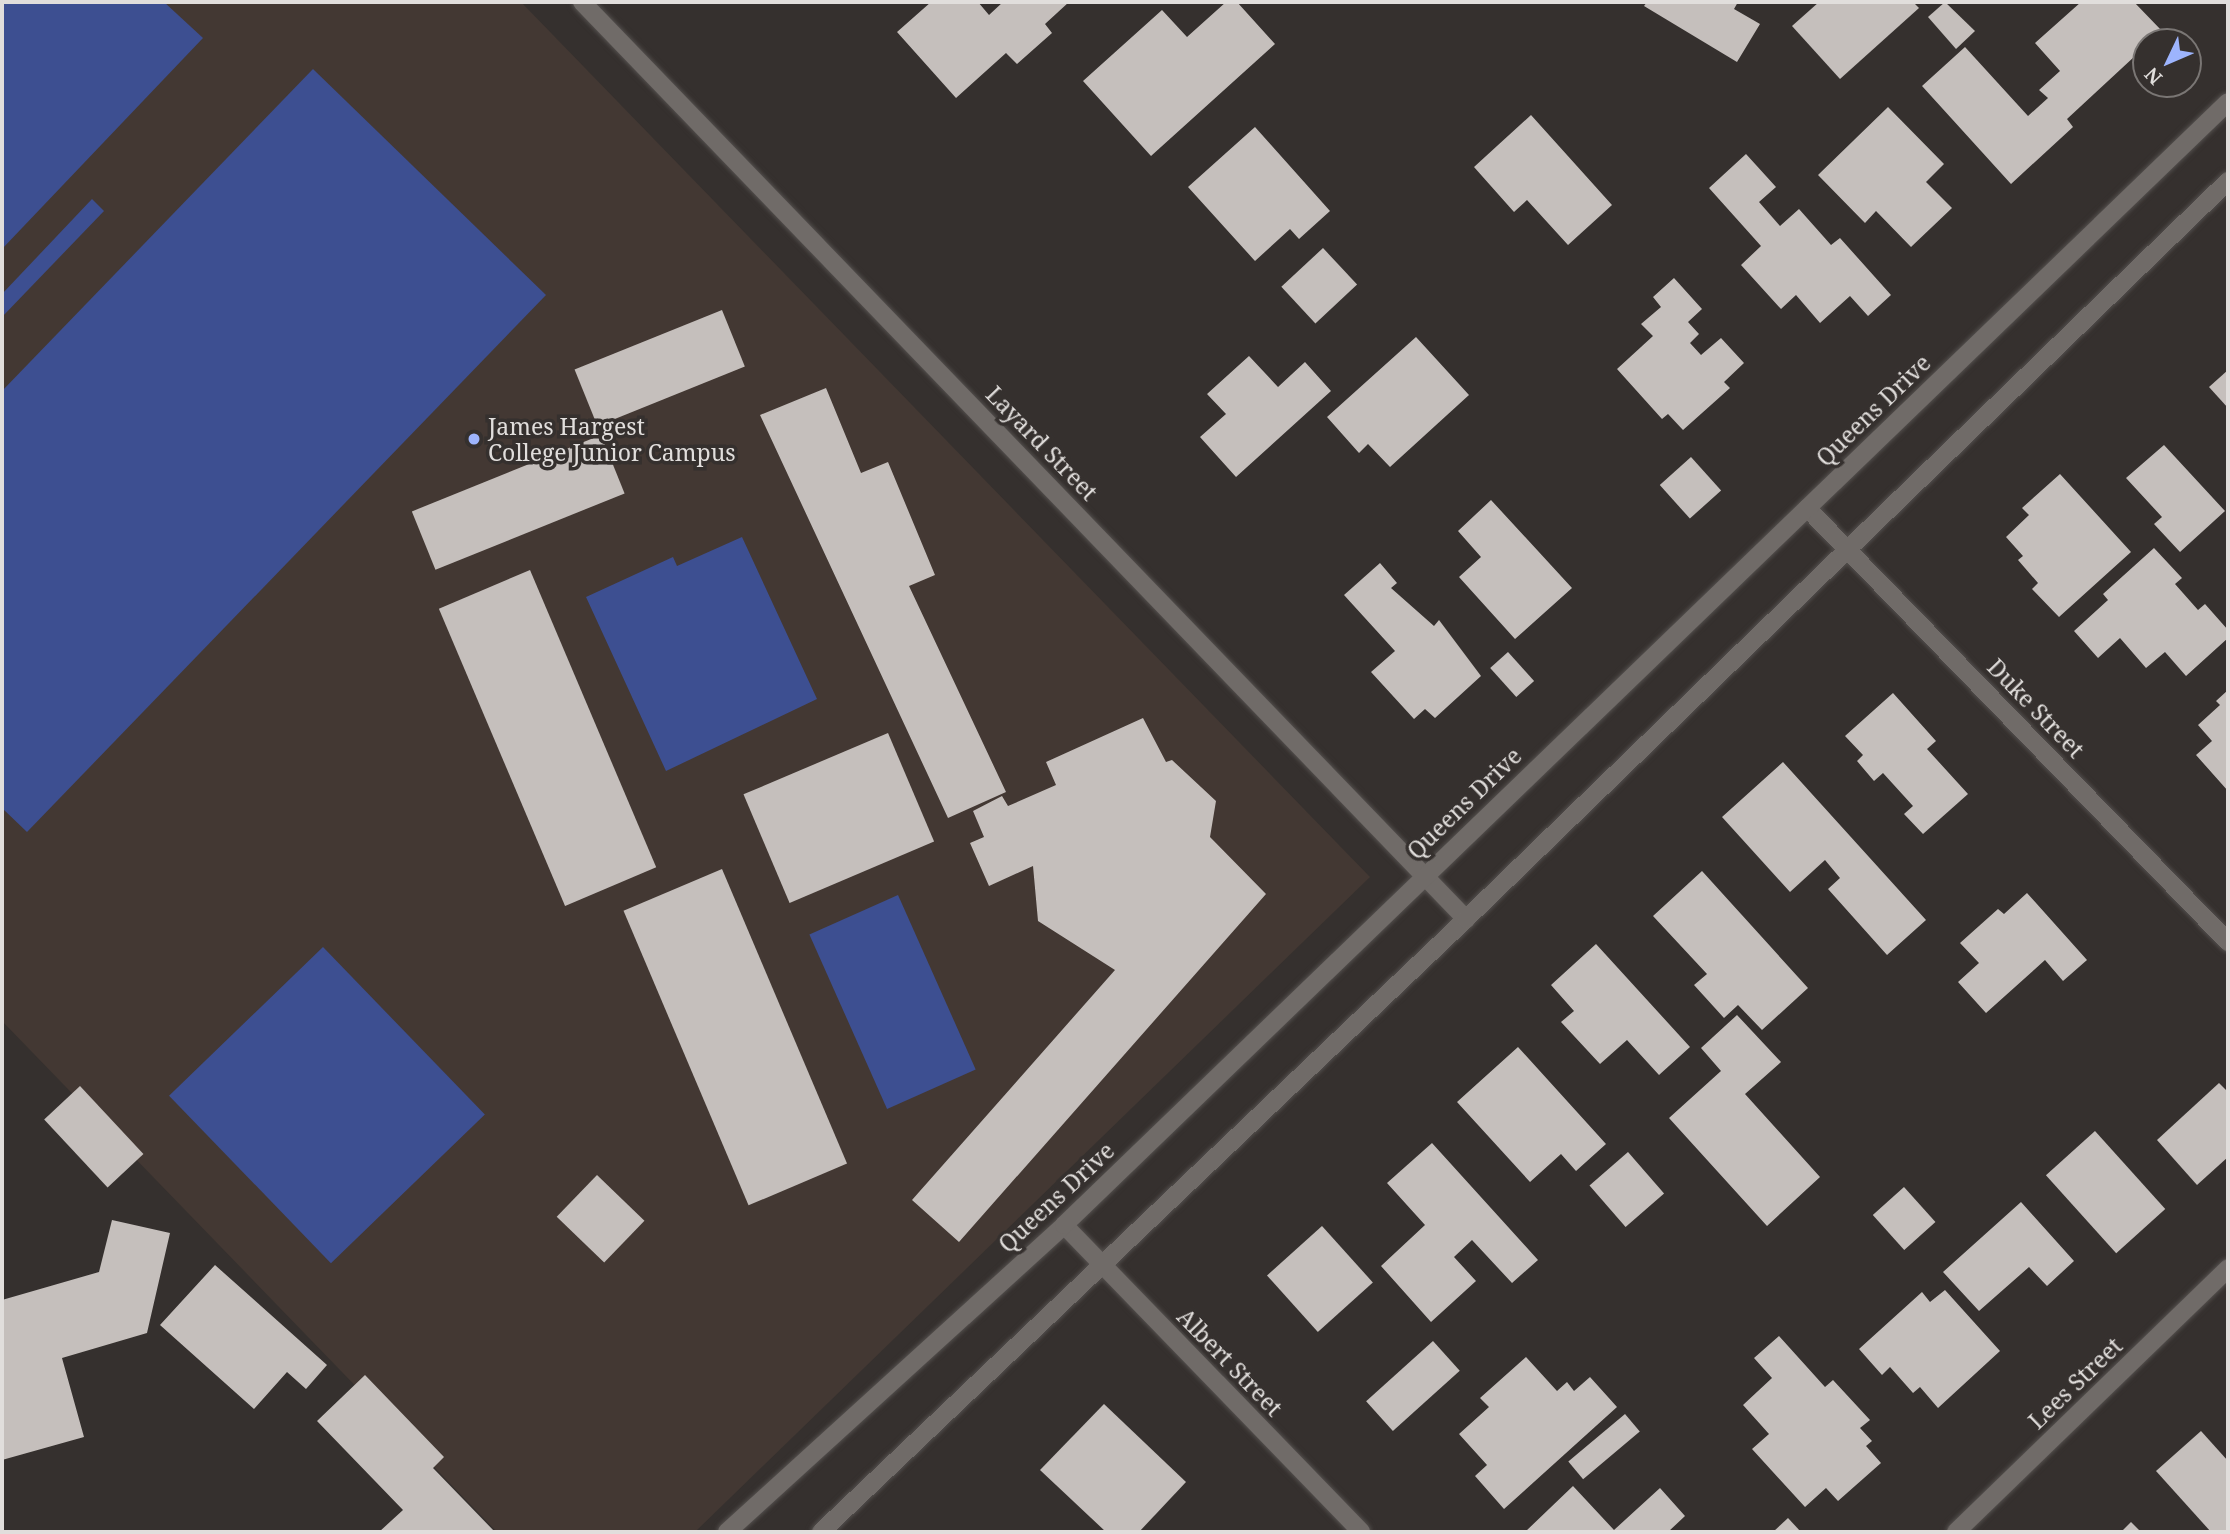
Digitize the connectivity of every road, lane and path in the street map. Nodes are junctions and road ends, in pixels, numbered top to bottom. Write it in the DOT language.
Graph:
graph roads {
  1 [pos="582,2"];
  2 [pos="2228,102"];
  3 [pos="2228,181"];
  4 [pos="1807,508"];
  5 [pos="1847,548"];
  6 [pos="1424,874"];
  7 [pos="1466,919"];
  8 [pos="2228,942"];
  9 [pos="1064,1225"];
  10 [pos="1104,1265"];
  11 [pos="2228,1268"];
  12 [pos="727,1532"];
  13 [pos="821,1532"];
  14 [pos="1362,1532"];
  15 [pos="1956,1532"];
  1 -- 6 [label="main road, Layard Street"];
  2 -- 4 [label="main road, Queens Drive"];
  3 -- 5 [label="main road"];
  4 -- 5 [label="main road, Duke Street"];
  4 -- 6 [label="main road, Queens Drive"];
  5 -- 7 [label="main road"];
  5 -- 8 [label="main road, Duke Street"];
  6 -- 7 [label="main road, Layard Street"];
  6 -- 9 [label="main road, Queens Drive"];
  7 -- 10 [label="main road"];
  9 -- 10 [label="main road, Albert Street"];
  9 -- 12 [label="main road, Queens Drive"];
  10 -- 13 [label="main road"];
  10 -- 14 [label="main road, Albert Street"];
  11 -- 15 [label="main road, Lees Street"];
}
